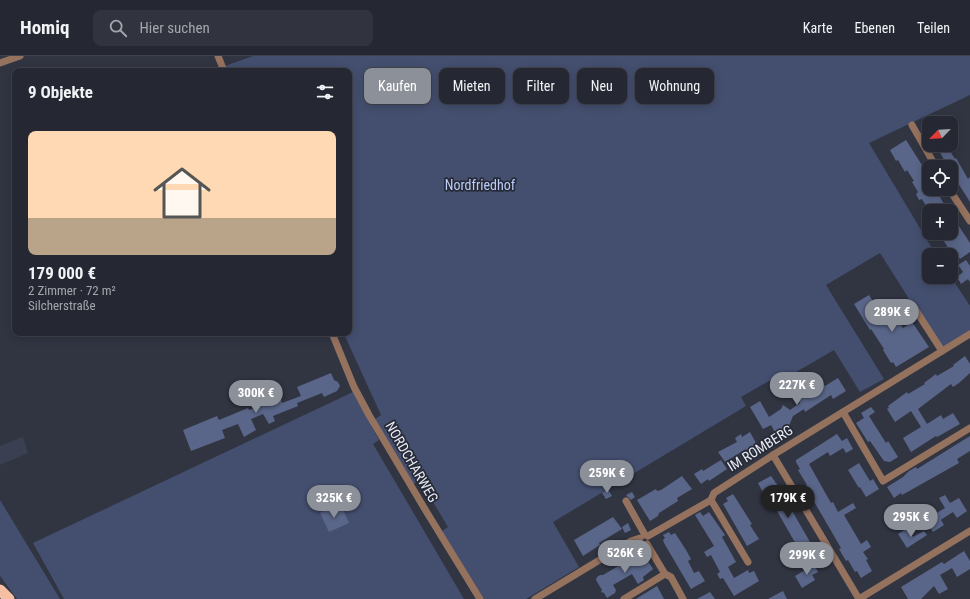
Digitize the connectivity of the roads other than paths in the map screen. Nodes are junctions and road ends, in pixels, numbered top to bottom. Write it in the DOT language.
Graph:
graph roads {
  1 [pos="20,56"];
  2 [pos="218,56"];
  3 [pos="0,63"];
  4 [pos="223,68"];
  5 [pos="912,125"];
  6 [pos="932,160"];
  7 [pos="954,196"];
  8 [pos="970,221"];
  9 [pos="913,306"];
  10 [pos="333,336"];
  11 [pos="969,337"];
  12 [pos="942,350"];
  13 [pos="842,412"];
  14 [pos="970,428"];
  15 [pos="773,454"];
  16 [pos="711,500"];
  17 [pos="626,501"];
  18 [pos="970,531"];
  19 [pos="644,536"];
  20 [pos="748,562"];
  21 [pos="665,574"];
  22 [pos="0,590"];
  23 [pos="0,594"];
  24 [pos="3,599"];
  25 [pos="9,599"];
  26 [pos="480,599"];
  27 [pos="535,599"];
  28 [pos="624,599"];
  29 [pos="683,599"];
  30 [pos="859,599"];
  1 -- 3 [label="street"];
  2 -- 4 [label="street"];
  5 -- 6 [label="street"];
  7 -- 8 [label="street"];
  9 -- 12 [label="street"];
  10 -- 26 [label="street, NORDCHARWEG"];
  11 -- 12 [label="street, IM ROMBERG"];
  12 -- 13 [label="street, IM ROMBERG"];
  13 -- 14 [label="street"];
  13 -- 15 [label="street, IM ROMBERG"];
  15 -- 16 [label="street, IM ROMBERG"];
  15 -- 30 [label="street"];
  16 -- 19 [label="street, IM ROMBERG"];
  16 -- 20 [label="street"];
  17 -- 19 [label="street"];
  18 -- 30 [label="street"];
  19 -- 21 [label="street"];
  19 -- 27 [label="street, IM ROMBERG"];
  21 -- 28 [label="street"];
  21 -- 29 [label="street"];
  22 -- 25 [label="highway"];
  23 -- 24 [label="highway"];
}
